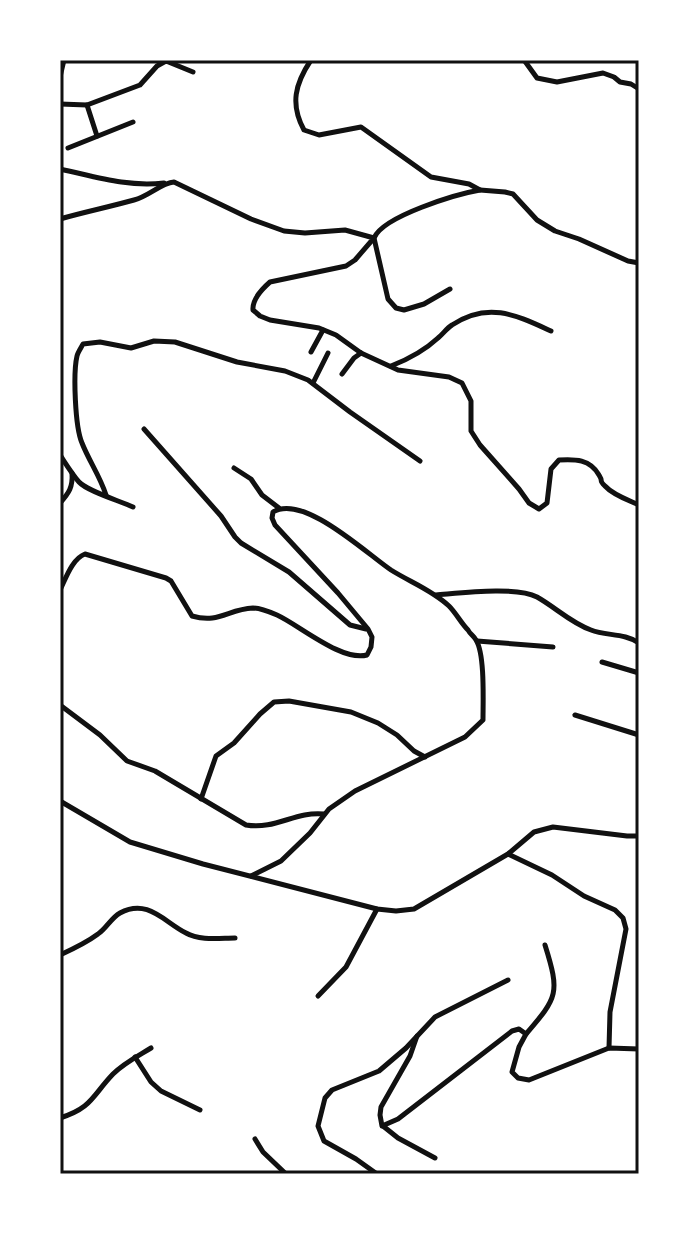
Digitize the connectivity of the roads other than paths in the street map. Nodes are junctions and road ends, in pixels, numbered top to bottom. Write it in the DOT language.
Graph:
graph roads {
  1 [pos="64,60"];
  2 [pos="311,60"];
  3 [pos="524,60"];
  4 [pos="193,72"];
  5 [pos="60,77"];
  6 [pos="639,89"];
  7 [pos="60,104"];
  8 [pos="87,105"];
  9 [pos="133,122"];
  10 [pos="97,136"];
  11 [pos="68,148"];
  12 [pos="60,169"];
  13 [pos="165,182"];
  14 [pos="480,190"];
  15 [pos="60,219"];
  16 [pos="374,238"];
  17 [pos="639,263"];
  18 [pos="450,289"];
  19 [pos="323,330"];
  20 [pos="551,331"];
  21 [pos="311,352"];
  22 [pos="328,353"];
  23 [pos="361,353"];
  24 [pos="390,367"];
  25 [pos="342,374"];
  26 [pos="313,383"];
  27 [pos="144,429"];
  28 [pos="60,455"];
  29 [pos="420,461"];
  30 [pos="234,468"];
  31 [pos="72,472"];
  32 [pos="106,495"];
  33 [pos="60,503"];
  34 [pos="639,505"];
  35 [pos="133,507"];
  36 [pos="279,508"];
  37 [pos="60,590"];
  38 [pos="435,596"];
  39 [pos="368,629"];
  40 [pos="477,641"];
  41 [pos="639,643"];
  42 [pos="553,647"];
  43 [pos="602,662"];
  44 [pos="639,673"];
  45 [pos="60,705"];
  46 [pos="575,715"];
  47 [pos="639,735"];
  48 [pos="425,757"];
  49 [pos="201,799"];
  50 [pos="60,801"];
  51 [pos="325,814"];
  52 [pos="639,836"];
  53 [pos="508,854"];
  54 [pos="251,876"];
  55 [pos="377,909"];
  56 [pos="235,938"];
  57 [pos="545,945"];
  58 [pos="60,955"];
  59 [pos="508,980"];
  60 [pos="318,996"];
  61 [pos="526,1034"];
  62 [pos="417,1036"];
  63 [pos="151,1048"];
  64 [pos="609,1048"];
  65 [pos="639,1049"];
  66 [pos="135,1057"];
  67 [pos="200,1110"];
  68 [pos="60,1118"];
  69 [pos="382,1126"];
  70 [pos="255,1139"];
  71 [pos="435,1158"];
  72 [pos="286,1174"];
  73 [pos="377,1174"];
  74 [pos="497,1174"];
  75 [pos="509,1174"];
  1 -- 5 [label="street"];
  2 -- 14 [label="street"];
  3 -- 6 [label="street"];
  4 -- 8 [label="street"];
  7 -- 8 [label="street"];
  8 -- 10 [label="street"];
  9 -- 10 [label="street"];
  10 -- 11 [label="street"];
  12 -- 13 [label="street"];
  13 -- 15 [label="street"];
  13 -- 16 [label="street"];
  14 -- 16 [label="street"];
  14 -- 17 [label="street"];
  16 -- 18 [label="street"];
  16 -- 19 [label="street"];
  19 -- 21 [label="street"];
  19 -- 23 [label="street"];
  20 -- 24 [label="street"];
  22 -- 26 [label="street"];
  23 -- 24 [label="street"];
  23 -- 25 [label="street"];
  24 -- 34 [label="street"];
  26 -- 29 [label="street"];
  26 -- 32 [label="street"];
  27 -- 39 [label="street"];
  28 -- 31 [label="street"];
  30 -- 36 [label="street"];
  31 -- 32 [label="street"];
  31 -- 33 [label="street"];
  32 -- 35 [label="street"];
  36 -- 38 [label="street"];
  36 -- 39 [label="street"];
  37 -- 39 [label="street"];
  38 -- 40 [label="street"];
  38 -- 41 [label="street"];
  40 -- 42 [label="street"];
  40 -- 48 [label="street"];
  43 -- 44 [label="street"];
  45 -- 49 [label="street"];
  46 -- 47 [label="street"];
  48 -- 49 [label="street"];
  48 -- 51 [label="street"];
  49 -- 51 [label="street"];
  50 -- 54 [label="street"];
  51 -- 54 [label="street"];
  52 -- 53 [label="street"];
  53 -- 55 [label="street"];
  53 -- 64 [label="street"];
  54 -- 55 [label="street"];
  55 -- 60 [label="street"];
  56 -- 58 [label="street"];
  57 -- 61 [label="street"];
  59 -- 62 [label="street"];
  61 -- 64 [label="street"];
  61 -- 69 [label="street"];
  62 -- 69 [label="street"];
  62 -- 73 [label="street"];
  63 -- 66 [label="street"];
  64 -- 65 [label="street"];
  66 -- 67 [label="street"];
  66 -- 68 [label="street"];
  69 -- 71 [label="street"];
  70 -- 72 [label="street"];
  74 -- 75 [label="street"];
}
